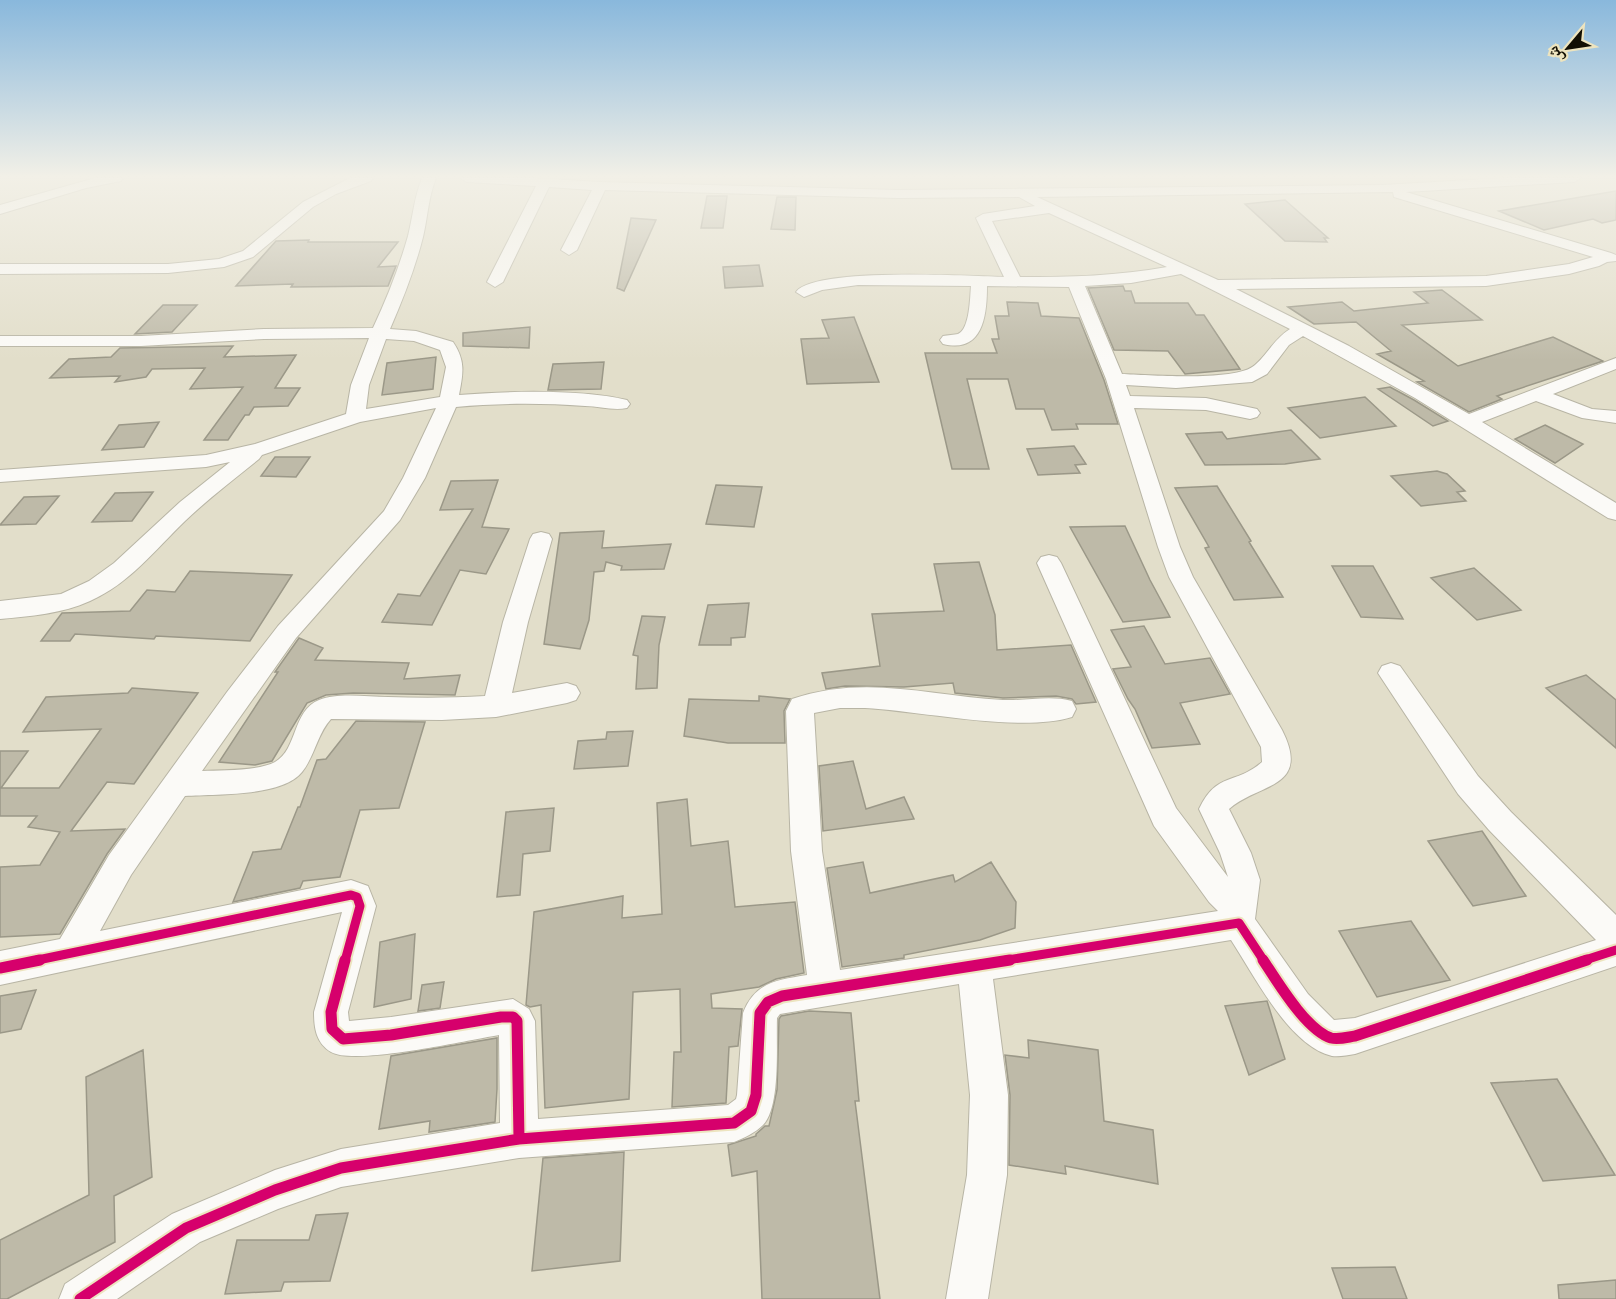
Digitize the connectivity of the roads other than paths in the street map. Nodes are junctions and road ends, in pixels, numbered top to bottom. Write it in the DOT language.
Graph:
graph roads {
  1 [pos="266,239"];
  2 [pos="415,239"];
  3 [pos="516,239"];
  4 [pos="575,239"];
  5 [pos="993,239"];
  6 [pos="1118,239"];
  7 [pos="1547,239"];
  8 [pos="569,250"];
  9 [pos="1611,258"];
  10 [pos="0,269"];
  11 [pos="1183,269"];
  12 [pos="495,282"];
  13 [pos="980,282"];
  14 [pos="1015,282"];
  15 [pos="1075,282"];
  16 [pos="1214,284"];
  17 [pos="804,292"];
  18 [pos="1303,328"];
  19 [pos="379,333"];
  20 [pos="949,340"];
  21 [pos="0,341"];
  22 [pos="1616,363"];
  23 [pos="1115,379"];
  24 [pos="1538,395"];
  25 [pos="449,400"];
  26 [pos="1122,402"];
  27 [pos="620,404"];
  28 [pos="1251,413"];
  29 [pos="355,417"];
  30 [pos="1616,417"];
  31 [pos="1468,421"];
  32 [pos="260,449"];
  33 [pos="0,476"];
  34 [pos="1616,513"];
  35 [pos="541,539"];
  36 [pos="1049,563"];
  37 [pos="0,610"];
  38 [pos="1391,673"];
  39 [pos="567,693"];
  40 [pos="496,706"];
  41 [pos="1062,710"];
  42 [pos="175,784"];
  43 [pos="1239,916"];
  44 [pos="1616,938"];
  45 [pos="1616,950"];
  46 [pos="71,952"];
  47 [pos="974,966"];
  48 [pos="0,968"];
  49 [pos="827,989"];
  50 [pos="519,1139"];
  51 [pos="80,1299"];
  52 [pos="968,1299"];
  1 -- 10 [label="street"];
  2 -- 19 [label="street"];
  3 -- 12 [label="street"];
  4 -- 8 [label="street"];
  5 -- 14 [label="street"];
  6 -- 11 [label="street"];
  7 -- 9 [label="street"];
  9 -- 16 [label="street"];
  11 -- 15 [label="street"];
  11 -- 16 [label="street"];
  13 -- 14 [label="street"];
  13 -- 17 [label="street"];
  13 -- 20 [label="street"];
  14 -- 15 [label="street"];
  15 -- 23 [label="street"];
  16 -- 18 [label="street"];
  18 -- 23 [label="street"];
  18 -- 31 [label="street"];
  19 -- 21 [label="street"];
  19 -- 25 [label="street"];
  19 -- 29 [label="street"];
  22 -- 24 [label="street"];
  23 -- 26 [label="street"];
  24 -- 30 [label="street"];
  24 -- 31 [label="street"];
  25 -- 27 [label="street"];
  25 -- 29 [label="street"];
  25 -- 42 [label="street"];
  26 -- 28 [label="street"];
  26 -- 43 [label="street"];
  29 -- 32 [label="street"];
  31 -- 34 [label="street"];
  32 -- 33 [label="street"];
  32 -- 37 [label="street"];
  35 -- 40 [label="street"];
  36 -- 43 [label="street"];
  38 -- 44 [label="street"];
  39 -- 40 [label="street"];
  40 -- 42 [label="street"];
  41 -- 49 [label="street"];
  42 -- 46 [label="street"];
  43 -- 45 [label="street"];
  43 -- 47 [label="street"];
  46 -- 48 [label="street"];
  46 -- 50 [label="street"];
  47 -- 49 [label="street"];
  47 -- 52 [label="street"];
  49 -- 50 [label="street"];
  50 -- 51 [label="street"];
}
